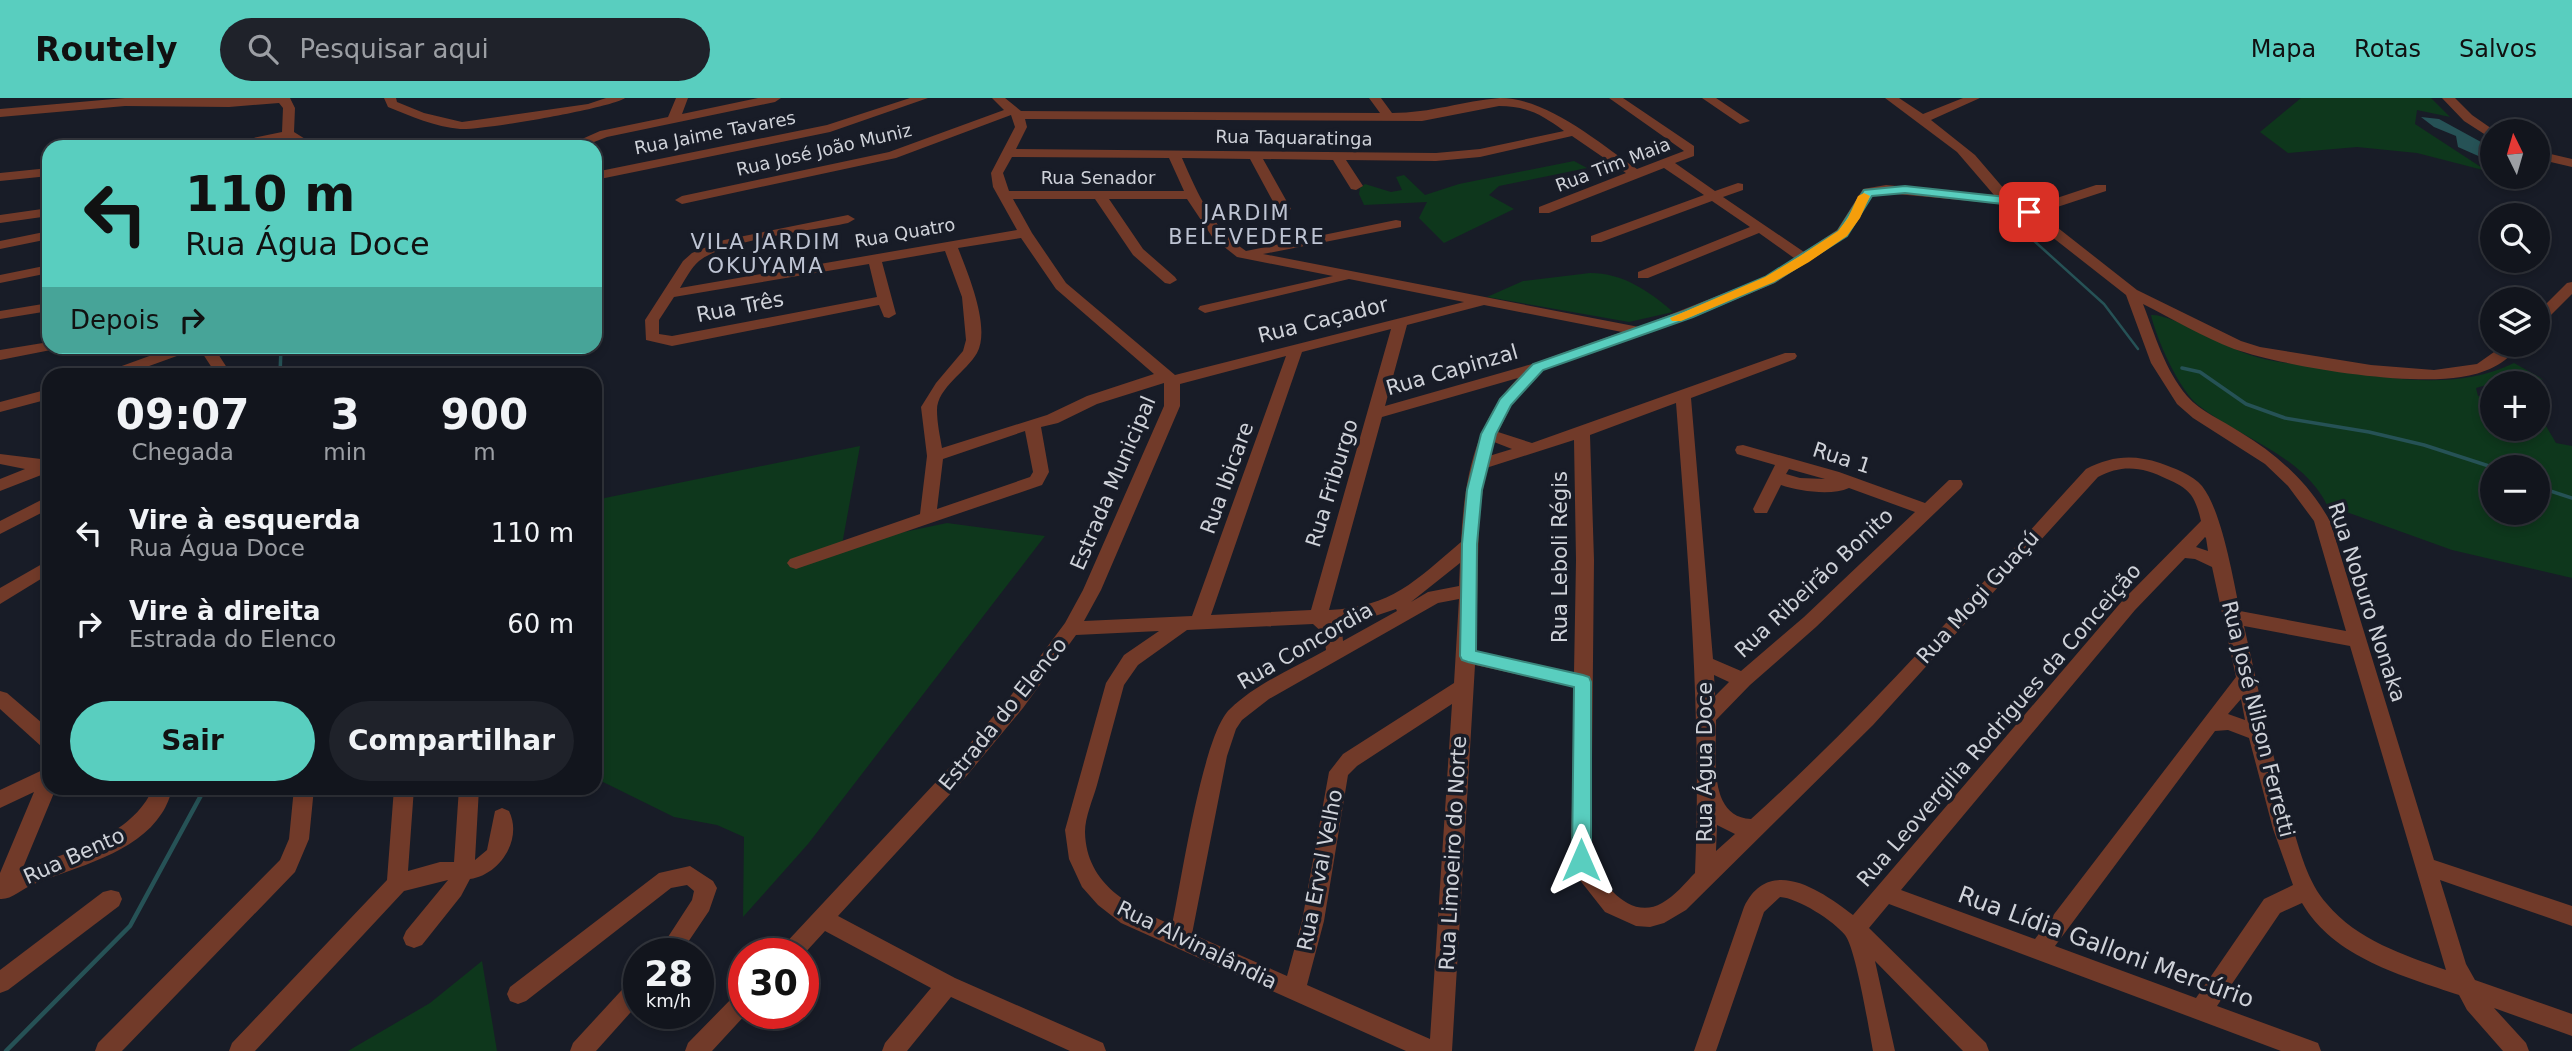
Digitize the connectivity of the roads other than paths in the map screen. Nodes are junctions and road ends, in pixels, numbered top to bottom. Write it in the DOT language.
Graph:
graph roads {
  1 [pos="390,98"];
  2 [pos="619,98"];
  3 [pos="682,98"];
  4 [pos="775,98"];
  5 [pos="922,98"];
  6 [pos="998,98"];
  7 [pos="1375,98"];
  8 [pos="1615,98"];
  9 [pos="1708,98"];
  10 [pos="1891,98"];
  11 [pos="1974,98"];
  12 [pos="2448,98"];
  13 [pos="0,113"];
  14 [pos="1015,113"];
  15 [pos="1389,117"];
  16 [pos="674,118"];
  17 [pos="1922,119"];
  18 [pos="1744,121"];
  19 [pos="2480,126"];
  20 [pos="1575,132"];
  21 [pos="288,134"];
  22 [pos="260,140"];
  23 [pos="299,140"];
  24 [pos="588,140"];
  25 [pos="1010,153"];
  26 [pos="1174,154"];
  27 [pos="1255,156"];
  28 [pos="1338,157"];
  29 [pos="2550,158"];
  30 [pos="2572,163"];
  31 [pos="1667,164"];
  32 [pos="42,173"];
  33 [pos="602,175"];
  34 [pos="1637,175"];
  35 [pos="0,177"];
  36 [pos="1356,186"];
  37 [pos="1738,187"];
  38 [pos="2101,188"];
  39 [pos="1004,195"];
  40 [pos="1193,195"];
  41 [pos="1100,196"];
  42 [pos="1713,196"];
  43 [pos="682,200"];
  44 [pos="2006,200"];
  45 [pos="1284,209"];
  46 [pos="1544,209"];
  47 [pos="2029,212"];
  48 [pos="42,213"];
  49 [pos="0,219"];
  50 [pos="848,219"];
  51 [pos="1396,224"];
  52 [pos="1758,229"];
  53 [pos="1026,233"];
  54 [pos="42,236"];
  55 [pos="1596,239"];
  56 [pos="0,244"];
  57 [pos="950,244"];
  58 [pos="1293,245"];
  59 [pos="1242,254"];
  60 [pos="874,258"];
  61 [pos="1805,259"];
  62 [pos="1287,263"];
  63 [pos="1309,268"];
  64 [pos="42,270"];
  65 [pos="1643,275"];
  66 [pos="1350,276"];
  67 [pos="0,279"];
  68 [pos="1170,280"];
  69 [pos="2572,286"];
  70 [pos="1302,288"];
  71 [pos="1447,293"];
  72 [pos="2132,293"];
  73 [pos="667,294"];
  74 [pos="1485,300"];
  75 [pos="42,308"];
  76 [pos="2550,308"];
  77 [pos="1205,309"];
  78 [pos="1439,313"];
  79 [pos="0,315"];
  80 [pos="1586,320"];
  81 [pos="1400,323"];
  82 [pos="1638,331"];
  83 [pos="1592,346"];
  84 [pos="42,348"];
  85 [pos="1296,349"];
  86 [pos="170,354"];
  87 [pos="0,355"];
  88 [pos="1790,356"];
  89 [pos="2497,357"];
  90 [pos="1538,367"];
  91 [pos="130,368"];
  92 [pos="1168,378"];
  93 [pos="1478,383"];
  94 [pos="42,396"];
  95 [pos="1683,397"];
  96 [pos="1505,403"];
  97 [pos="0,407"];
  98 [pos="1378,412"];
  99 [pos="1032,424"];
  100 [pos="1582,432"];
  101 [pos="1489,434"];
  102 [pos="1535,448"];
  103 [pos="1742,450"];
  104 [pos="935,456"];
  105 [pos="0,459"];
  106 [pos="42,465"];
  107 [pos="1479,465"];
  108 [pos="42,468"];
  109 [pos="1781,469"];
  110 [pos="1955,484"];
  111 [pos="0,485"];
  112 [pos="42,506"];
  113 [pos="1761,509"];
  114 [pos="1927,510"];
  115 [pos="928,516"];
  116 [pos="2208,524"];
  117 [pos="0,528"];
  118 [pos="1469,544"];
  119 [pos="2180,552"];
  120 [pos="796,563"];
  121 [pos="2220,563"];
  122 [pos="42,570"];
  123 [pos="1469,591"];
  124 [pos="0,597"];
  125 [pos="1405,607"];
  126 [pos="2234,617"];
  127 [pos="1318,618"];
  128 [pos="1191,623"];
  129 [pos="1072,628"];
  130 [pos="2358,640"];
  131 [pos="1335,651"];
  132 [pos="1468,656"];
  133 [pos="1704,663"];
  134 [pos="2246,679"];
  135 [pos="1743,680"];
  136 [pos="1583,682"];
  137 [pos="1463,687"];
  138 [pos="0,698"];
  139 [pos="1706,718"];
  140 [pos="2208,724"];
  141 [pos="2257,733"];
  142 [pos="42,735"];
  143 [pos="42,779"];
  144 [pos="43,795"];
  145 [pos="162,795"];
  146 [pos="303,795"];
  147 [pos="403,795"];
  148 [pos="469,795"];
  149 [pos="1710,797"];
  150 [pos="0,800"];
  151 [pos="502,817"];
  152 [pos="1756,828"];
  153 [pos="2426,866"];
  154 [pos="464,871"];
  155 [pos="1705,874"];
  156 [pos="397,884"];
  157 [pos="1,892"];
  158 [pos="1885,893"];
  159 [pos="2306,893"];
  160 [pos="111,899"];
  161 [pos="2572,916"];
  162 [pos="823,919"];
  163 [pos="1855,929"];
  164 [pos="414,938"];
  165 [pos="679,938"];
  166 [pos="805,938"];
  167 [pos="1180,939"];
  168 [pos="2039,951"];
  169 [pos="0,983"];
  170 [pos="947,985"];
  171 [pos="2465,987"];
  172 [pos="1294,992"];
  173 [pos="518,994"];
  174 [pos="623,1004"];
  175 [pos="2201,1010"];
  176 [pos="728,1017"];
  177 [pos="2572,1025"];
  178 [pos="106,1051"];
  179 [pos="240,1051"];
  180 [pos="581,1051"];
  181 [pos="695,1051"];
  182 [pos="893,1051"];
  183 [pos="1095,1051"];
  184 [pos="1431,1051"];
  185 [pos="1441,1051"];
  186 [pos="1705,1051"];
  187 [pos="1884,1051"];
  188 [pos="1978,1051"];
  189 [pos="2310,1051"];
  190 [pos="2518,1051"];
  1 -- 2 [label="street"];
  3 -- 16 [label="street"];
  4 -- 16 [label="street"];
  5 -- 33 [label="street, Rua Jaime Tavares"];
  6 -- 14 [label="street"];
  7 -- 15 [label="street"];
  8 -- 31 [label="street, Rua Tim Maia"];
  9 -- 18 [label="street"];
  10 -- 17 [label="street"];
  11 -- 17 [label="street"];
  12 -- 19 [label="street"];
  13 -- 21 [label="street"];
  14 -- 15 [label="street"];
  14 -- 25 [label="street, Estrada Municipal"];
  14 -- 43 [label="street, Rua José João Muniz"];
  15 -- 20 [label="street"];
  16 -- 24 [label="street"];
  17 -- 44 [label="street"];
  20 -- 28 [label="street, Rua Taquaratinga"];
  20 -- 34 [label="street"];
  21 -- 22 [label="street"];
  21 -- 23 [label="street"];
  25 -- 26 [label="street, Rua Taquaratinga"];
  25 -- 39 [label="street, Estrada Municipal"];
  26 -- 27 [label="street, Rua Taquaratinga"];
  26 -- 40 [label="street"];
  27 -- 28 [label="street, Rua Taquaratinga"];
  27 -- 45 [label="street"];
  28 -- 36 [label="street"];
  29 -- 30 [label="street"];
  31 -- 34 [label="street, Rua Tim Maia"];
  31 -- 42 [label="street"];
  32 -- 35 [label="street"];
  34 -- 46 [label="street, Rua Tim Maia"];
  37 -- 42 [label="street"];
  38 -- 47 [label="street"];
  39 -- 41 [label="street, Rua Senador"];
  39 -- 53 [label="street, Estrada Municipal"];
  40 -- 41 [label="street, Rua Senador"];
  40 -- 59 [label="street"];
  41 -- 68 [label="street"];
  42 -- 52 [label="street"];
  42 -- 55 [label="street"];
  44 -- 47 [label="street"];
  44 -- 61 [label="street"];
  47 -- 72 [label="street"];
  48 -- 49 [label="street"];
  50 -- 73 [label="street"];
  51 -- 58 [label="street"];
  52 -- 61 [label="street"];
  52 -- 65 [label="street"];
  53 -- 57 [label="street, Rua Quatro"];
  53 -- 92 [label="street, Estrada Municipal"];
  54 -- 56 [label="street"];
  57 -- 60 [label="street, Rua Quatro"];
  57 -- 104 [label="street"];
  58 -- 59 [label="street"];
  58 -- 62 [label="street"];
  59 -- 62 [label="street"];
  60 -- 73 [label="street, Rua Quatro"];
  60 -- 73 [label="street, Rua Três"];
  61 -- 82 [label="street"];
  62 -- 63 [label="street"];
  63 -- 66 [label="street"];
  63 -- 70 [label="street"];
  64 -- 67 [label="street"];
  66 -- 70 [label="street"];
  66 -- 71 [label="street"];
  69 -- 76 [label="street"];
  70 -- 77 [label="street"];
  71 -- 74 [label="street"];
  71 -- 78 [label="street"];
  72 -- 89 [label="street"];
  72 -- 130 [label="street, Rua Noburo Nonaka"];
  74 -- 78 [label="street, Rua Caçador"];
  74 -- 80 [label="street"];
  75 -- 79 [label="street"];
  78 -- 81 [label="street, Rua Caçador"];
  80 -- 82 [label="street"];
  80 -- 83 [label="street"];
  81 -- 85 [label="street, Rua Caçador"];
  81 -- 98 [label="street, Rua Friburgo"];
  82 -- 83 [label="street"];
  83 -- 90 [label="street"];
  84 -- 87 [label="street"];
  85 -- 92 [label="street, Rua Caçador"];
  85 -- 128 [label="street, Rua Ibicare"];
  86 -- 91 [label="street"];
  88 -- 95 [label="street"];
  90 -- 93 [label="street, Rua Capinzal"];
  90 -- 96 [label="street"];
  92 -- 99 [label="street, Rua Caçador"];
  92 -- 129 [label="street, Estrada Municipal"];
  93 -- 96 [label="street"];
  93 -- 98 [label="street, Rua Capinzal"];
  94 -- 97 [label="street"];
  95 -- 100 [label="street"];
  95 -- 133 [label="street, Rua Água Doce"];
  96 -- 101 [label="street"];
  98 -- 127 [label="street, Rua Friburgo"];
  99 -- 104 [label="street, Rua Caçador"];
  99 -- 115 [label="street"];
  100 -- 102 [label="street"];
  100 -- 136 [label="street, Rua Leboli Régis"];
  101 -- 102 [label="street"];
  101 -- 107 [label="street"];
  102 -- 107 [label="street"];
  103 -- 109 [label="street, Rua 1"];
  104 -- 115 [label="street"];
  105 -- 106 [label="street"];
  107 -- 118 [label="street"];
  108 -- 111 [label="street"];
  109 -- 113 [label="street"];
  109 -- 114 [label="street, Rua 1"];
  110 -- 114 [label="street, Rua Ribeirão Bonito"];
  112 -- 117 [label="street"];
  114 -- 135 [label="street, Rua Ribeirão Bonito"];
  115 -- 120 [label="street"];
  116 -- 119 [label="street, Rua Leovergilia Rodrigues da Conceição"];
  116 -- 121 [label="street, Rua José Nilson Ferretti"];
  116 -- 152 [label="street, Rua Mogi Guaçú"];
  118 -- 123 [label="street"];
  118 -- 125 [label="street, Estrada do Elenco"];
  119 -- 121 [label="street"];
  119 -- 158 [label="street, Rua Leovergilia Rodrigues da Conceição"];
  121 -- 126 [label="street, Rua José Nilson Ferretti"];
  122 -- 124 [label="street"];
  123 -- 125 [label="street, Estrada do Elenco"];
  123 -- 132 [label="street"];
  125 -- 127 [label="street, Estrada do Elenco"];
  125 -- 131 [label="street, Rua Concordia"];
  126 -- 130 [label="street"];
  126 -- 134 [label="street, Rua José Nilson Ferretti"];
  127 -- 128 [label="street, Estrada do Elenco"];
  127 -- 131 [label="street"];
  128 -- 129 [label="street, Estrada do Elenco"];
  128 -- 167 [label="street, Rua Alvinalândia"];
  129 -- 162 [label="street, Estrada do Elenco"];
  130 -- 153 [label="street, Rua Noburo Nonaka"];
  131 -- 167 [label="street, Rua Concordia"];
  132 -- 136 [label="street"];
  132 -- 137 [label="street, Rua Limoeiro do Norte"];
  133 -- 135 [label="street"];
  133 -- 139 [label="street, Rua Água Doce"];
  134 -- 140 [label="street"];
  134 -- 141 [label="street, Rua José Nilson Ferretti"];
  135 -- 139 [label="street, Rua Ribeirão Bonito"];
  136 -- 155 [label="street"];
  137 -- 172 [label="street, Rua Erval Velho"];
  137 -- 185 [label="street, Rua Limoeiro do Norte"];
  138 -- 142 [label="street"];
  139 -- 149 [label="street, Rua Água Doce"];
  140 -- 141 [label="street"];
  140 -- 168 [label="street"];
  141 -- 159 [label="street, Rua José Nilson Ferretti"];
  143 -- 150 [label="street"];
  144 -- 157 [label="street"];
  145 -- 157 [label="street, Rua Bento"];
  146 -- 178 [label="street"];
  147 -- 156 [label="street"];
  148 -- 154 [label="street"];
  149 -- 152 [label="street"];
  149 -- 155 [label="street, Rua Água Doce"];
  151 -- 154 [label="street"];
  152 -- 155 [label="street, Rua Mogi Guaçú"];
  153 -- 161 [label="street"];
  153 -- 171 [label="street, Rua Noburo Nonaka"];
  154 -- 156 [label="street"];
  154 -- 164 [label="street"];
  156 -- 179 [label="street"];
  158 -- 163 [label="street, Rua Leovergilia Rodrigues da Conceição"];
  158 -- 168 [label="street, Rua Lídia Galloni Mercúrio"];
  159 -- 171 [label="street, Rua José Nilson Ferretti"];
  159 -- 175 [label="street"];
  160 -- 169 [label="street"];
  162 -- 166 [label="street, Estrada do Elenco"];
  162 -- 170 [label="street"];
  163 -- 186 [label="street"];
  163 -- 187 [label="street"];
  163 -- 188 [label="street"];
  165 -- 173 [label="street"];
  167 -- 172 [label="street, Rua Alvinalândia"];
  168 -- 175 [label="street, Rua Lídia Galloni Mercúrio"];
  170 -- 182 [label="street"];
  170 -- 183 [label="street"];
  171 -- 177 [label="street, Rua José Nilson Ferretti"];
  171 -- 190 [label="street"];
  172 -- 184 [label="street, Rua Alvinalândia"];
  174 -- 180 [label="street"];
  175 -- 189 [label="street, Rua Lídia Galloni Mercúrio"];
  176 -- 181 [label="street"];
}
